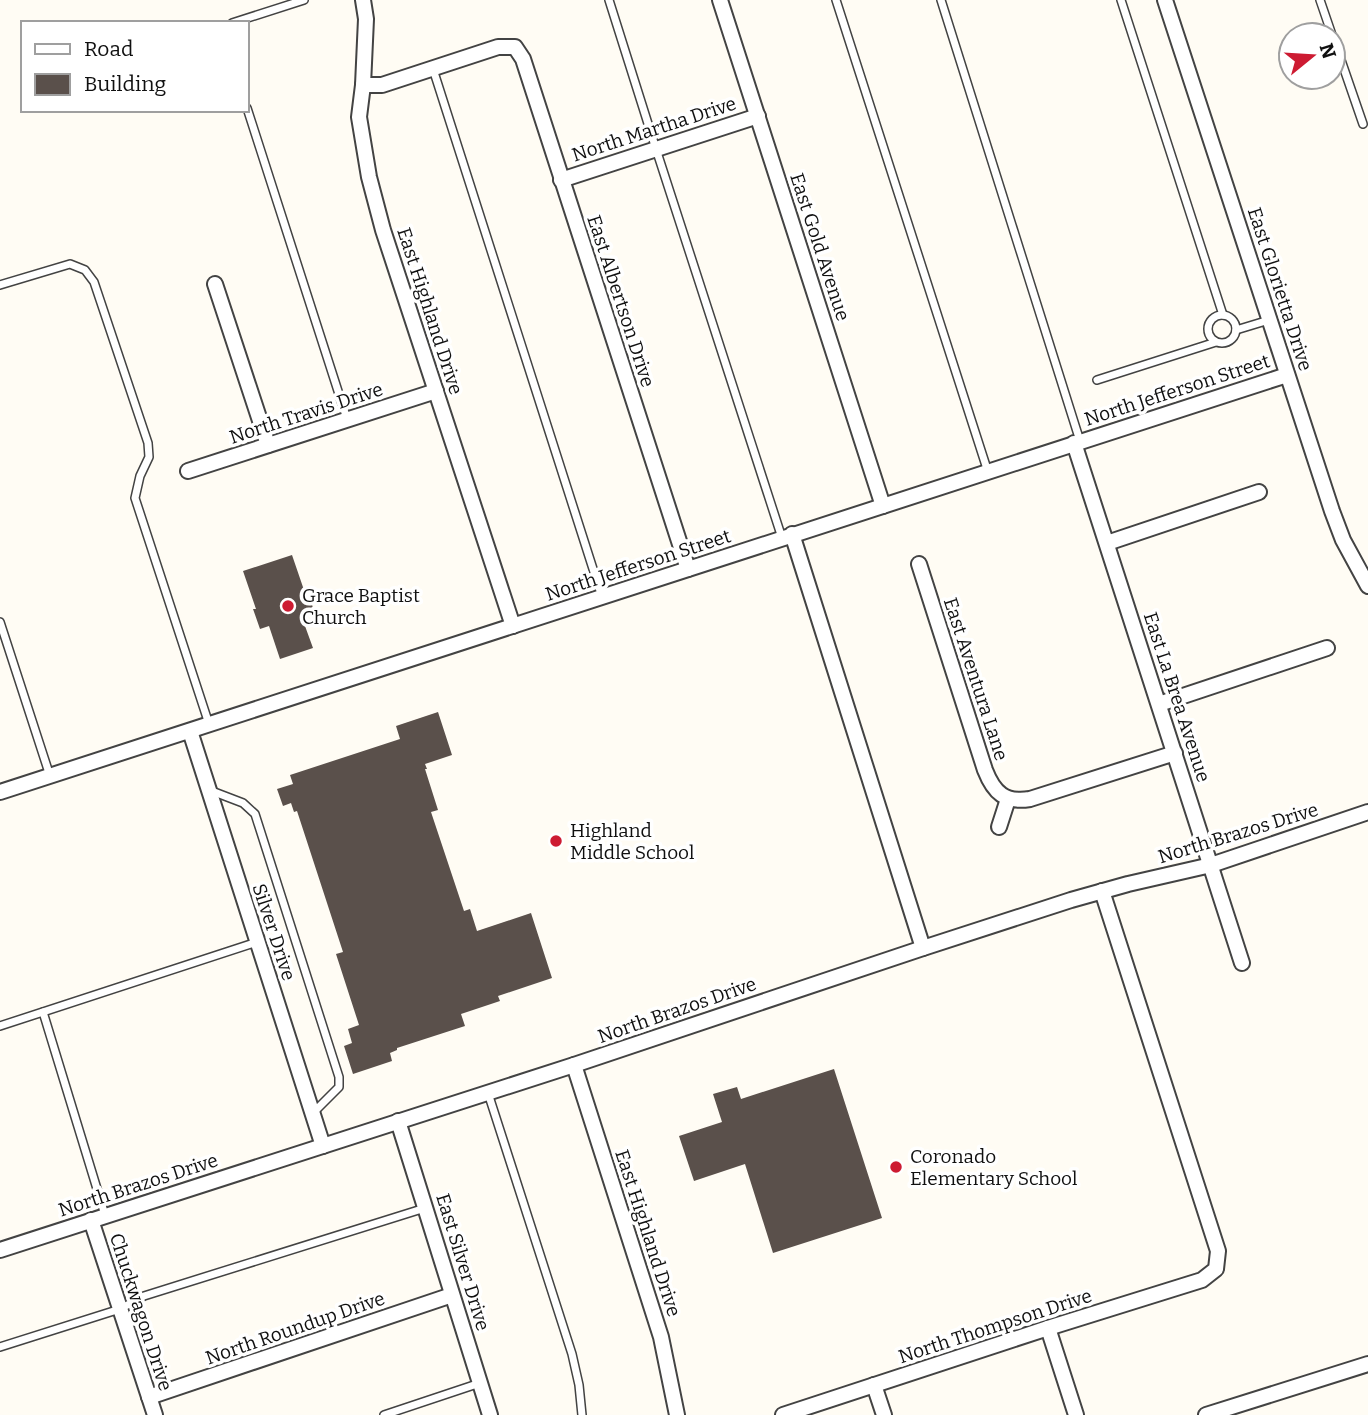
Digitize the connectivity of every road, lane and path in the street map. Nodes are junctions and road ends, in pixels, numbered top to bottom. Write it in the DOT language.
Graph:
graph roads {
  1 [pos="304,0"];
  2 [pos="363,0"];
  3 [pos="609,0"];
  4 [pos="720,0"];
  5 [pos="836,0"];
  6 [pos="941,0"];
  7 [pos="1121,0"];
  8 [pos="1165,0"];
  9 [pos="1320,0"];
  10 [pos="238,21"];
  11 [pos="1328,21"];
  12 [pos="433,69"];
  13 [pos="1347,77"];
  14 [pos="363,85"];
  15 [pos="248,111"];
  16 [pos="758,116"];
  17 [pos="1363,124"];
  18 [pos="656,149"];
  19 [pos="561,180"];
  20 [pos="215,284"];
  21 [pos="0,285"];
  22 [pos="1223,315"];
  23 [pos="1270,319"];
  24 [pos="1236,330"];
  25 [pos="1216,342"];
  26 [pos="1287,375"];
  27 [pos="1097,380"];
  28 [pos="436,391"];
  29 [pos="347,420"];
  30 [pos="1077,442"];
  31 [pos="268,445"];
  32 [pos="188,471"];
  33 [pos="988,471"];
  34 [pos="1259,492"];
  35 [pos="883,506"];
  36 [pos="787,536"];
  37 [pos="1107,543"];
  38 [pos="919,564"];
  39 [pos="688,569"];
  40 [pos="1368,586"];
  41 [pos="602,597"];
  42 [pos="0,622"];
  43 [pos="513,626"];
  44 [pos="1327,648"];
  45 [pos="1159,704"];
  46 [pos="209,724"];
  47 [pos="190,731"];
  48 [pos="1175,753"];
  49 [pos="50,776"];
  50 [pos="209,790"];
  51 [pos="0,792"];
  52 [pos="1008,799"];
  53 [pos="1368,812"];
  54 [pos="999,827"];
  55 [pos="1211,865"];
  56 [pos="1102,891"];
  57 [pos="257,942"];
  58 [pos="923,948"];
  59 [pos="1242,963"];
  60 [pos="43,1012"];
  61 [pos="0,1026"];
  62 [pos="574,1065"];
  63 [pos="487,1093"];
  64 [pos="312,1114"];
  65 [pos="398,1121"];
  66 [pos="323,1146"];
  67 [pos="425,1208"];
  68 [pos="98,1218"];
  69 [pos="0,1250"];
  70 [pos="452,1296"];
  71 [pos="120,1310"];
  72 [pos="1048,1328"];
  73 [pos="0,1346"];
  74 [pos="1368,1364"];
  75 [pos="481,1383"];
  76 [pos="874,1385"];
  77 [pos="149,1397"];
  78 [pos="787,1414"];
  79 [pos="155,1415"];
  80 [pos="384,1415"];
  81 [pos="490,1415"];
  82 [pos="582,1415"];
  83 [pos="677,1415"];
  84 [pos="884,1415"];
  85 [pos="1076,1415"];
  86 [pos="1206,1415"];
  1 -- 10 [label="lane"];
  2 -- 14 [label="street, East Highland Drive"];
  3 -- 18 [label="lane"];
  4 -- 16 [label="street, East Gold Avenue"];
  5 -- 33 [label="lane"];
  6 -- 30 [label="lane"];
  7 -- 22 [label="lane"];
  8 -- 23 [label="street, East Glorietta Drive"];
  9 -- 11 [label="lane"];
  12 -- 14 [label="street"];
  12 -- 19 [label="street, East Albertson Drive"];
  12 -- 41 [label="lane"];
  13 -- 17 [label="lane"];
  14 -- 28 [label="street, East Highland Drive"];
  15 -- 29 [label="lane"];
  16 -- 18 [label="street, North Martha Drive"];
  16 -- 35 [label="street, East Gold Avenue"];
  18 -- 19 [label="street, North Martha Drive"];
  18 -- 36 [label="lane"];
  19 -- 39 [label="street, East Albertson Drive"];
  20 -- 31 [label="street"];
  21 -- 46 [label="lane"];
  22 -- 24 [label="lane"];
  22 -- 25 [label="lane"];
  23 -- 24 [label="lane"];
  23 -- 26 [label="street, East Glorietta Drive"];
  24 -- 25 [label="lane"];
  25 -- 27 [label="lane"];
  26 -- 30 [label="street, North Jefferson Street"];
  26 -- 40 [label="street, East Glorietta Drive"];
  28 -- 29 [label="street, North Travis Drive"];
  28 -- 43 [label="street, East Highland Drive"];
  29 -- 31 [label="street, North Travis Drive"];
  30 -- 33 [label="street, North Jefferson Street"];
  30 -- 37 [label="street, East La Brea Avenue"];
  31 -- 32 [label="street, North Travis Drive"];
  33 -- 35 [label="street, North Jefferson Street"];
  34 -- 37 [label="street"];
  35 -- 36 [label="street, North Jefferson Street"];
  36 -- 39 [label="street, North Jefferson Street"];
  36 -- 58 [label="street"];
  37 -- 45 [label="street, East La Brea Avenue"];
  38 -- 52 [label="street, East Aventura Lane"];
  39 -- 41 [label="street, North Jefferson Street"];
  41 -- 43 [label="street, North Jefferson Street"];
  42 -- 49 [label="lane"];
  43 -- 46 [label="street, North Jefferson Street"];
  44 -- 45 [label="street"];
  45 -- 48 [label="street, East La Brea Avenue"];
  46 -- 47 [label="street, North Jefferson Street"];
  47 -- 49 [label="street, North Jefferson Street"];
  47 -- 50 [label="street, Silver Drive"];
  48 -- 52 [label="street"];
  48 -- 55 [label="street, East La Brea Avenue"];
  49 -- 51 [label="street, North Jefferson Street"];
  50 -- 57 [label="street, Silver Drive"];
  50 -- 64 [label="lane"];
  52 -- 54 [label="street"];
  53 -- 55 [label="street, North Brazos Drive"];
  55 -- 56 [label="street, North Brazos Drive"];
  55 -- 59 [label="street, East La Brea Avenue"];
  56 -- 58 [label="street, North Brazos Drive"];
  56 -- 72 [label="street, North Thompson Drive"];
  57 -- 60 [label="lane"];
  57 -- 64 [label="street, Silver Drive"];
  58 -- 62 [label="street, North Brazos Drive"];
  60 -- 61 [label="lane"];
  60 -- 68 [label="lane"];
  62 -- 63 [label="street, North Brazos Drive"];
  62 -- 83 [label="street, East Highland Drive"];
  63 -- 65 [label="street, North Brazos Drive"];
  63 -- 82 [label="lane"];
  64 -- 66 [label="street, Silver Drive"];
  65 -- 66 [label="street, North Brazos Drive"];
  65 -- 67 [label="street, East Silver Drive"];
  66 -- 68 [label="street, North Brazos Drive"];
  67 -- 70 [label="street, East Silver Drive"];
  67 -- 71 [label="lane"];
  68 -- 69 [label="street, North Brazos Drive"];
  68 -- 71 [label="street, Chuckwagon Drive"];
  70 -- 75 [label="street, East Silver Drive"];
  70 -- 77 [label="street, North Roundup Drive"];
  71 -- 73 [label="lane"];
  71 -- 77 [label="street, Chuckwagon Drive"];
  72 -- 76 [label="street, North Thompson Drive"];
  72 -- 85 [label="street"];
  74 -- 86 [label="street"];
  75 -- 80 [label="lane"];
  75 -- 81 [label="street, East Silver Drive"];
  76 -- 78 [label="street, North Thompson Drive"];
  76 -- 84 [label="street"];
  77 -- 79 [label="street, Chuckwagon Drive"];
}
